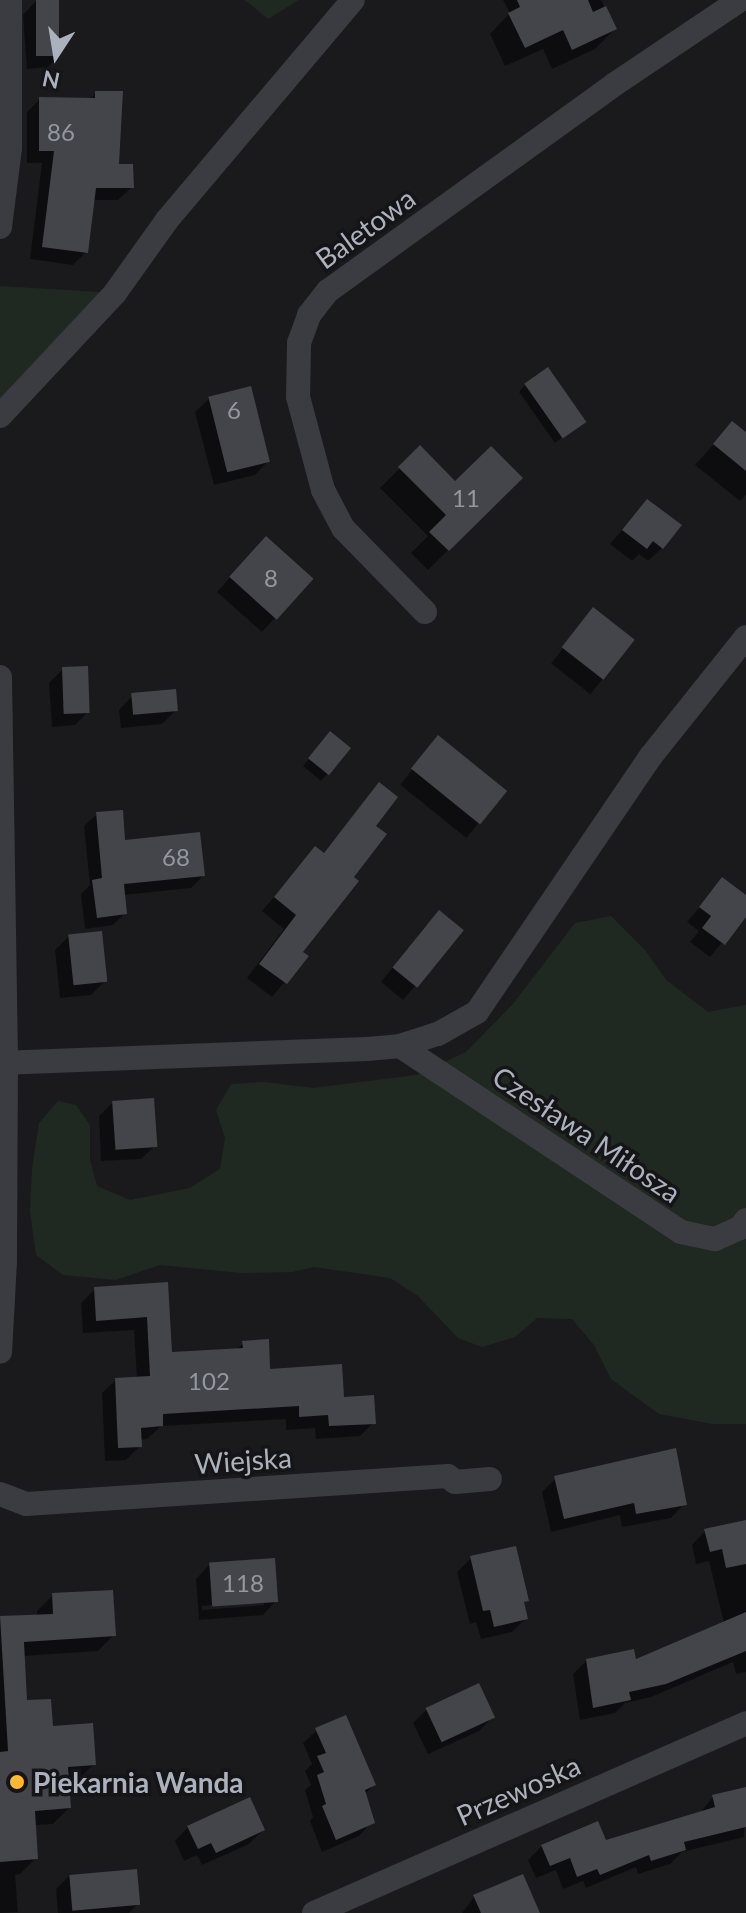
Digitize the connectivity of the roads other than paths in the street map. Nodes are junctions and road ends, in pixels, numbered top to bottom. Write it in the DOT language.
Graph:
graph roads {
  1 [pos="10,0"];
  2 [pos="353,0"];
  3 [pos="740,0"];
  4 [pos="5,55"];
  5 [pos="0,227"];
  6 [pos="0,416"];
  7 [pos="425,612"];
  8 [pos="746,637"];
  9 [pos="0,677"];
  10 [pos="400,1046"];
  11 [pos="3,1063"];
  12 [pos="746,1220"];
  13 [pos="0,1352"];
  14 [pos="490,1479"];
  15 [pos="0,1494"];
  16 [pos="746,1723"];
  17 [pos="314,1913"];
  1 -- 4 [label="street"];
  2 -- 6 [label="street"];
  3 -- 7 [label="street, Baletowa"];
  4 -- 5 [label="street"];
  8 -- 10 [label="street"];
  9 -- 11 [label="street"];
  10 -- 11 [label="street"];
  10 -- 12 [label="street, Czesława Miłosza"];
  11 -- 13 [label="street"];
  14 -- 15 [label="street, Wiejska"];
  16 -- 17 [label="street, Przewoska"];
}
